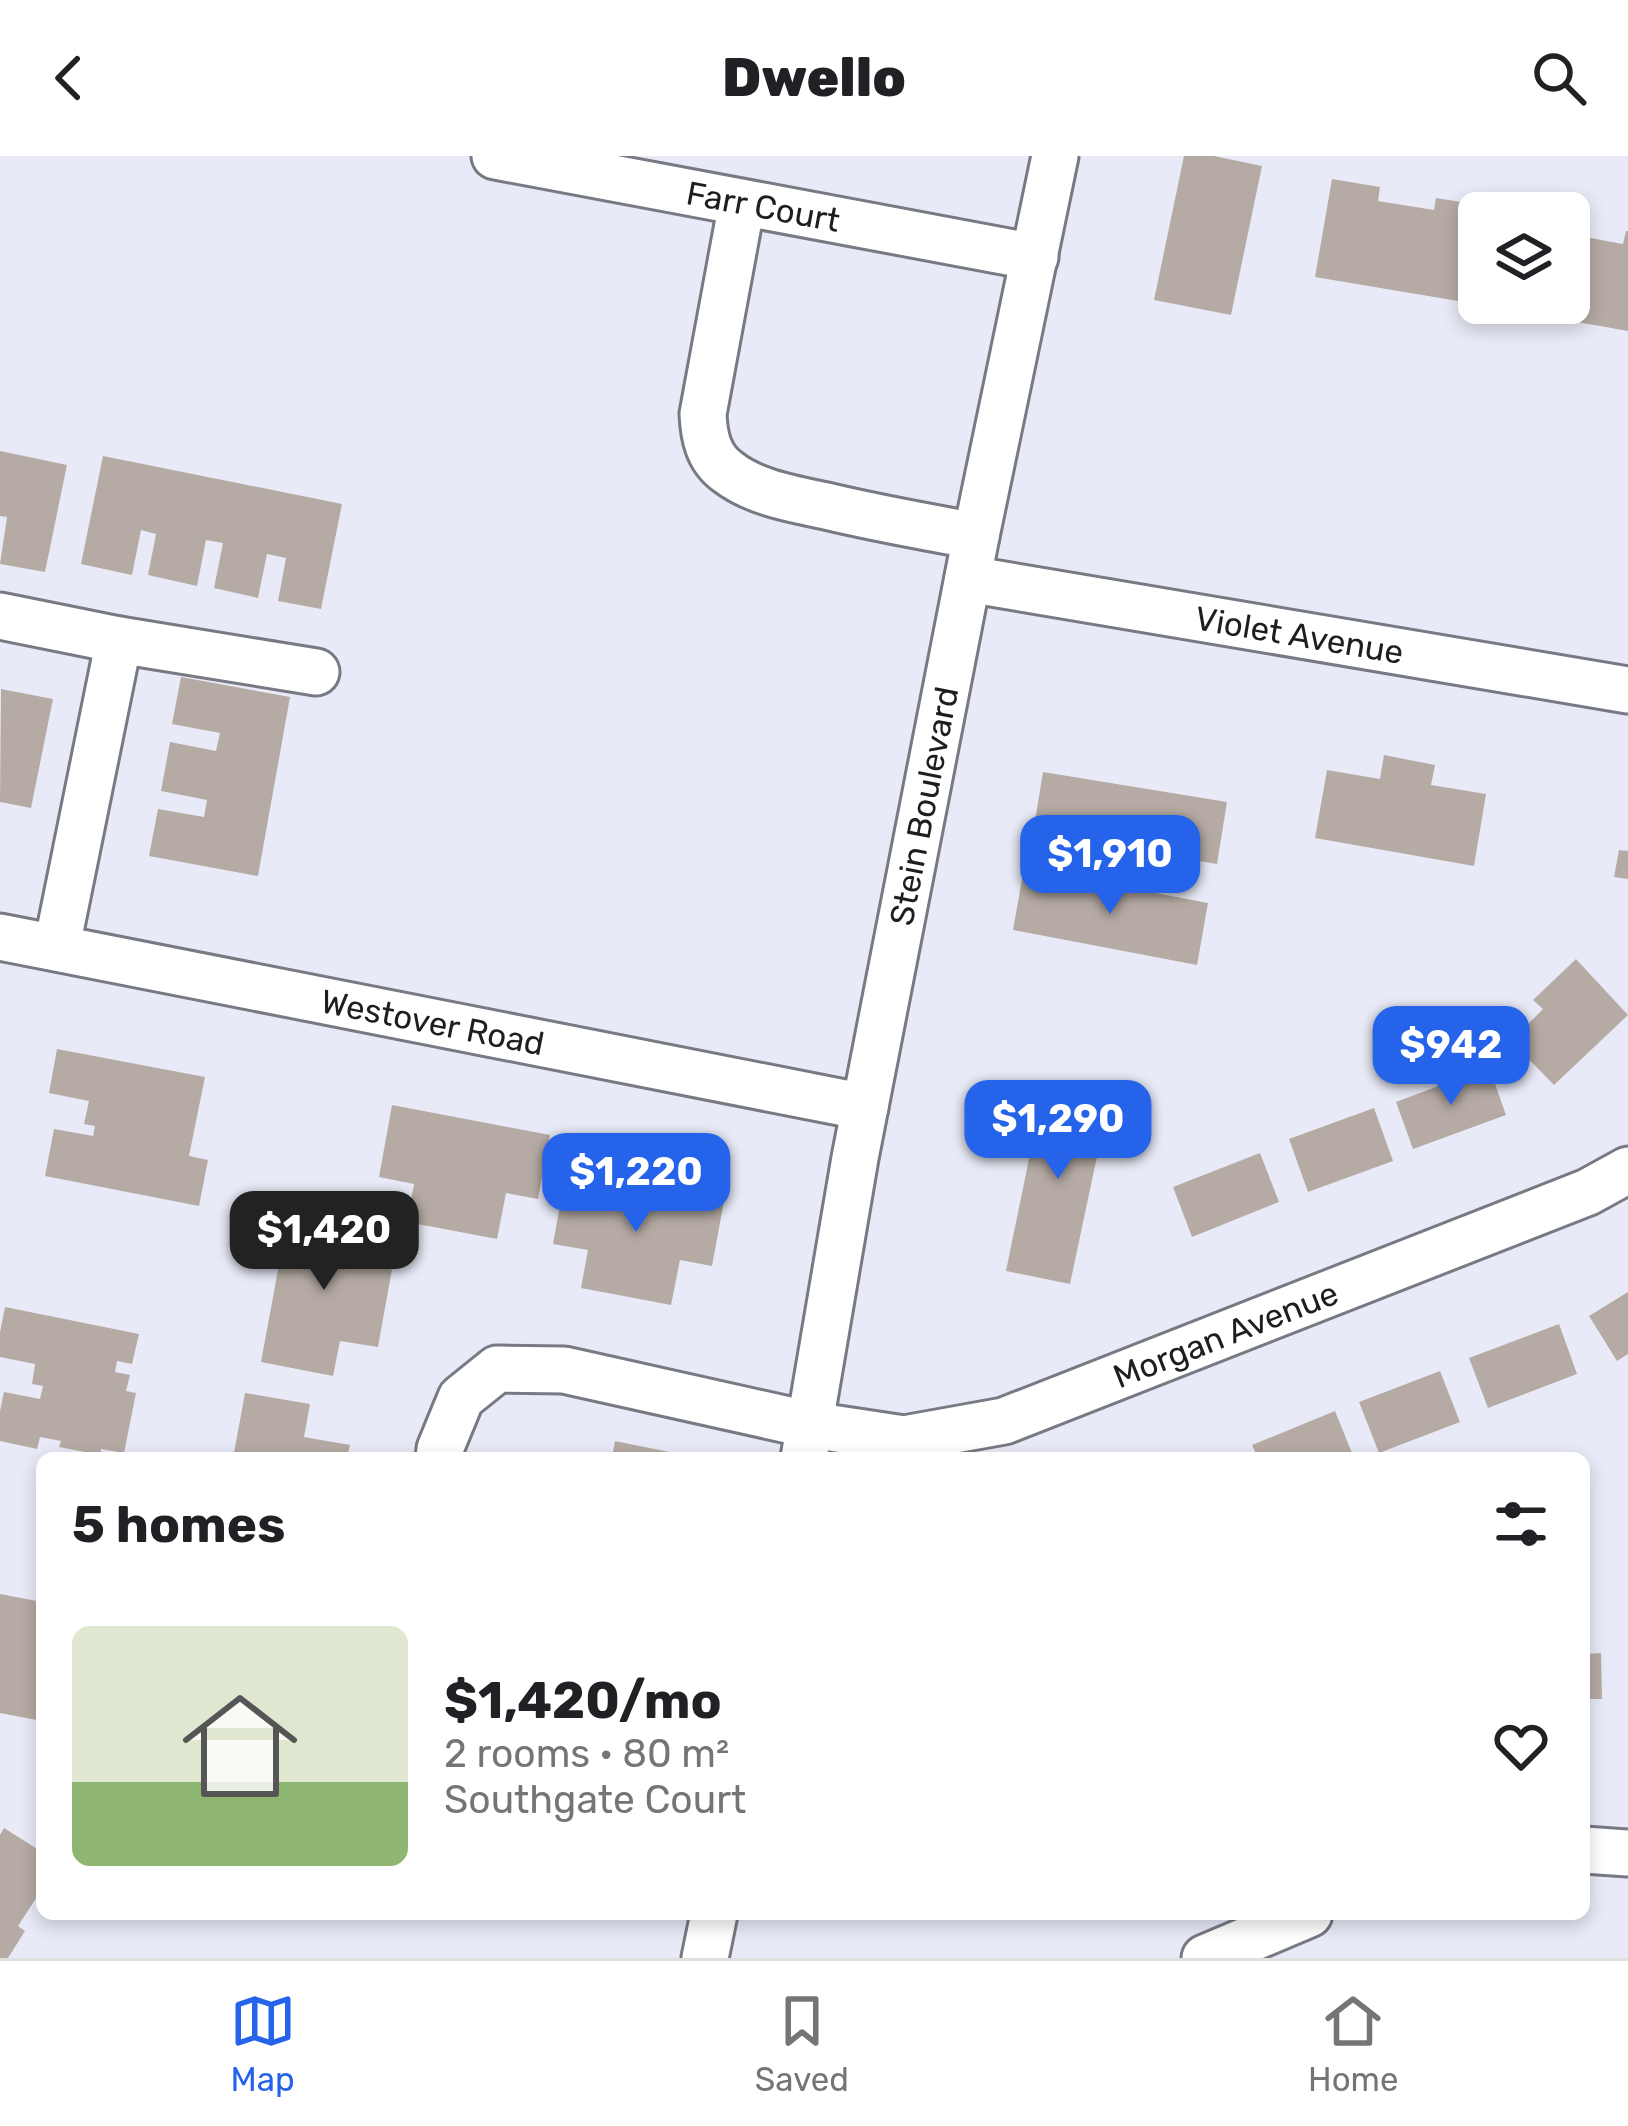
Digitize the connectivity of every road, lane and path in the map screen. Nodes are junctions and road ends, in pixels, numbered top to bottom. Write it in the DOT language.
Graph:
graph roads {
  1 [pos="495,156"];
  2 [pos="1054,156"];
  3 [pos="742,203"];
  4 [pos="1035,257"];
  5 [pos="972,557"];
  6 [pos="0,616"];
  7 [pos="118,640"];
  8 [pos="316,672"];
  9 [pos="1628,690"];
  10 [pos="0,937"];
  11 [pos="57,946"];
  12 [pos="865,1107"];
  13 [pos="1628,1170"];
  14 [pos="808,1442"];
  15 [pos="440,1452"];
  16 [pos="1590,1850"];
  17 [pos="1628,1853"];
  18 [pos="713,1920"];
  19 [pos="1295,1920"];
  20 [pos="705,1958"];
  21 [pos="1205,1958"];
  1 -- 3 [label="street, Farr Court"];
  2 -- 4 [label="street, Stein Boulevard"];
  3 -- 4 [label="street, Farr Court"];
  3 -- 5 [label="street, Violet Avenue"];
  4 -- 5 [label="street, Stein Boulevard"];
  5 -- 9 [label="street, Violet Avenue"];
  5 -- 12 [label="street, Stein Boulevard"];
  6 -- 7 [label="street"];
  7 -- 8 [label="street"];
  7 -- 11 [label="street"];
  10 -- 11 [label="street, Westover Road"];
  11 -- 12 [label="street, Westover Road"];
  12 -- 14 [label="street, Stein Boulevard"];
  13 -- 14 [label="street, Morgan Avenue"];
  14 -- 15 [label="street, Morgan Avenue"];
  16 -- 17 [label="street"];
  18 -- 20 [label="street"];
  19 -- 21 [label="street"];
}
